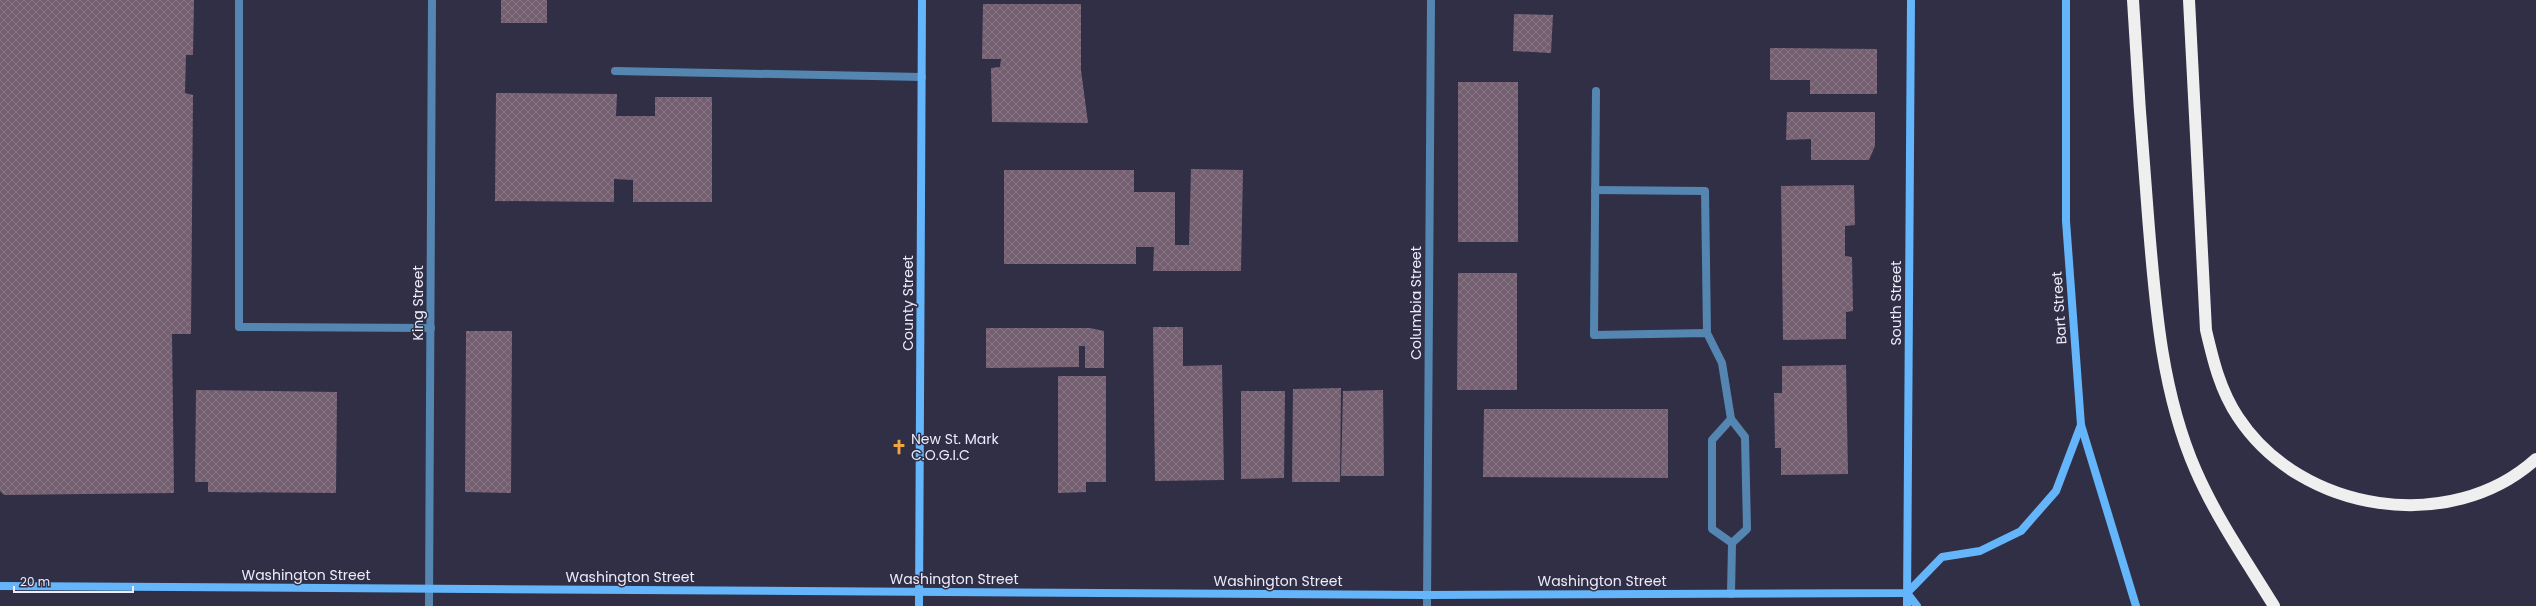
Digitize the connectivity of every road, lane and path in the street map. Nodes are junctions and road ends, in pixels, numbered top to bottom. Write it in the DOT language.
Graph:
graph roads {
  1 [pos="239,0"];
  2 [pos="432,0"];
  3 [pos="922,0"];
  4 [pos="1431,0"];
  5 [pos="1911,0"];
  6 [pos="2066,0"];
  7 [pos="2133,0"];
  8 [pos="2189,0"];
  9 [pos="616,71"];
  10 [pos="922,77"];
  11 [pos="1596,91"];
  12 [pos="1595,190"];
  13 [pos="431,328"];
  14 [pos="1707,333"];
  15 [pos="1731,419"];
  16 [pos="2081,425"];
  17 [pos="2536,459"];
  18 [pos="1732,543"];
  19 [pos="0,586"];
  20 [pos="429,589"];
  21 [pos="919,592"];
  22 [pos="1907,593"];
  23 [pos="1731,594"];
  24 [pos="1427,595"];
  25 [pos="429,606"];
  26 [pos="919,606"];
  27 [pos="1427,606"];
  28 [pos="1907,606"];
  29 [pos="1917,606"];
  30 [pos="2136,606"];
  31 [pos="2274,606"];
  1 -- 13 [label="street"];
  2 -- 13 [label="street, King Street"];
  3 -- 10 [label="street, County Street"];
  4 -- 24 [label="street, Columbia Street"];
  5 -- 22 [label="street, South Street"];
  6 -- 16 [label="street, Bart Street"];
  7 -- 31 [label="highway"];
  8 -- 17 [label="highway"];
  9 -- 10 [label="street"];
  10 -- 21 [label="street, County Street"];
  11 -- 12 [label="street"];
  12 -- 14 [label="street"];
  12 -- 14 [label="street"];
  13 -- 20 [label="street, King Street"];
  14 -- 15 [label="street"];
  15 -- 18 [label="street"];
  15 -- 18 [label="street"];
  16 -- 22 [label="street"];
  16 -- 30 [label="street, Bart Street"];
  18 -- 23 [label="street"];
  19 -- 20 [label="street, Washington Street"];
  20 -- 21 [label="street, Washington Street"];
  20 -- 25 [label="street, King Street"];
  21 -- 24 [label="street, Washington Street"];
  21 -- 26 [label="street, County Street"];
  22 -- 23 [label="street, Washington Street"];
  22 -- 28 [label="street, South Street"];
  22 -- 29 [label="street"];
  23 -- 24 [label="street, Washington Street"];
  24 -- 27 [label="street, Columbia Street"];
}
